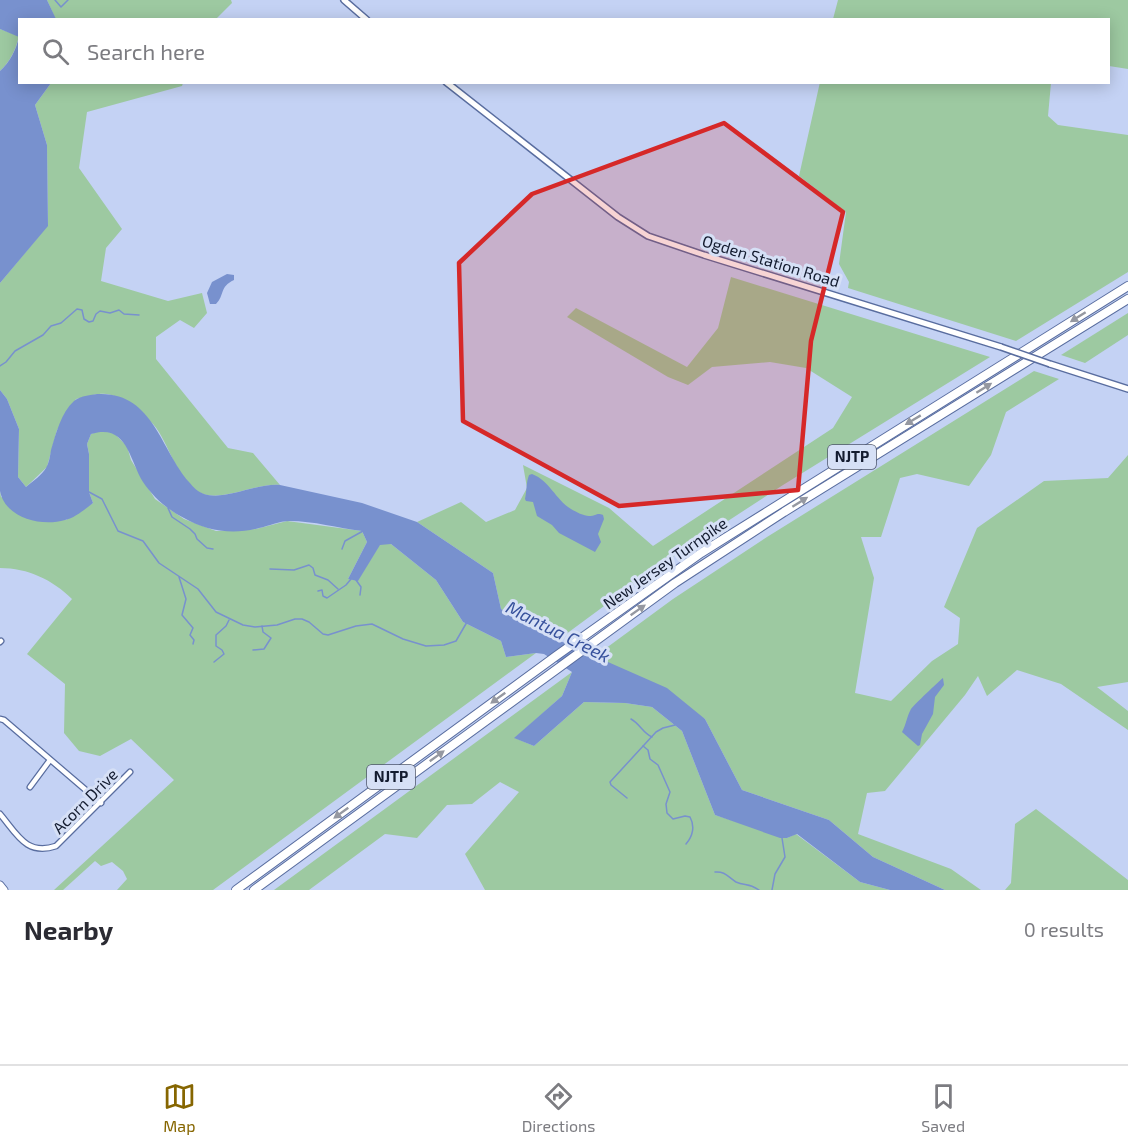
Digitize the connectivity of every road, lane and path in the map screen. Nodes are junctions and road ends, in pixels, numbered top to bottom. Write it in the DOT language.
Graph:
graph roads {
  1 [pos="344,0"];
  2 [pos="366,18"];
  3 [pos="449,84"];
  4 [pos="1128,286"];
  5 [pos="1128,299"];
  6 [pos="1128,389"];
  7 [pos="0,719"];
  8 [pos="50,760"];
  9 [pos="130,772"];
  10 [pos="30,787"];
  11 [pos="101,802"];
  12 [pos="0,814"];
  13 [pos="0,885"];
  14 [pos="4,890"];
  15 [pos="236,890"];
  16 [pos="254,890"];
  1 -- 2 [label="street"];
  3 -- 6 [label="street, Ogden Station Road, bridge"];
  4 -- 15 [label="highway, New Jersey Turnpike / NJTP, one-way"];
  16 -- 5 [label="highway, New Jersey Turnpike / NJTP, one-way"];
  7 -- 8 [label="street"];
  8 -- 10 [label="street"];
  8 -- 11 [label="street"];
  9 -- 11 [label="street, Acorn Drive"];
  11 -- 12 [label="street, Acorn Drive"];
  13 -- 14 [label="main road"];
}
